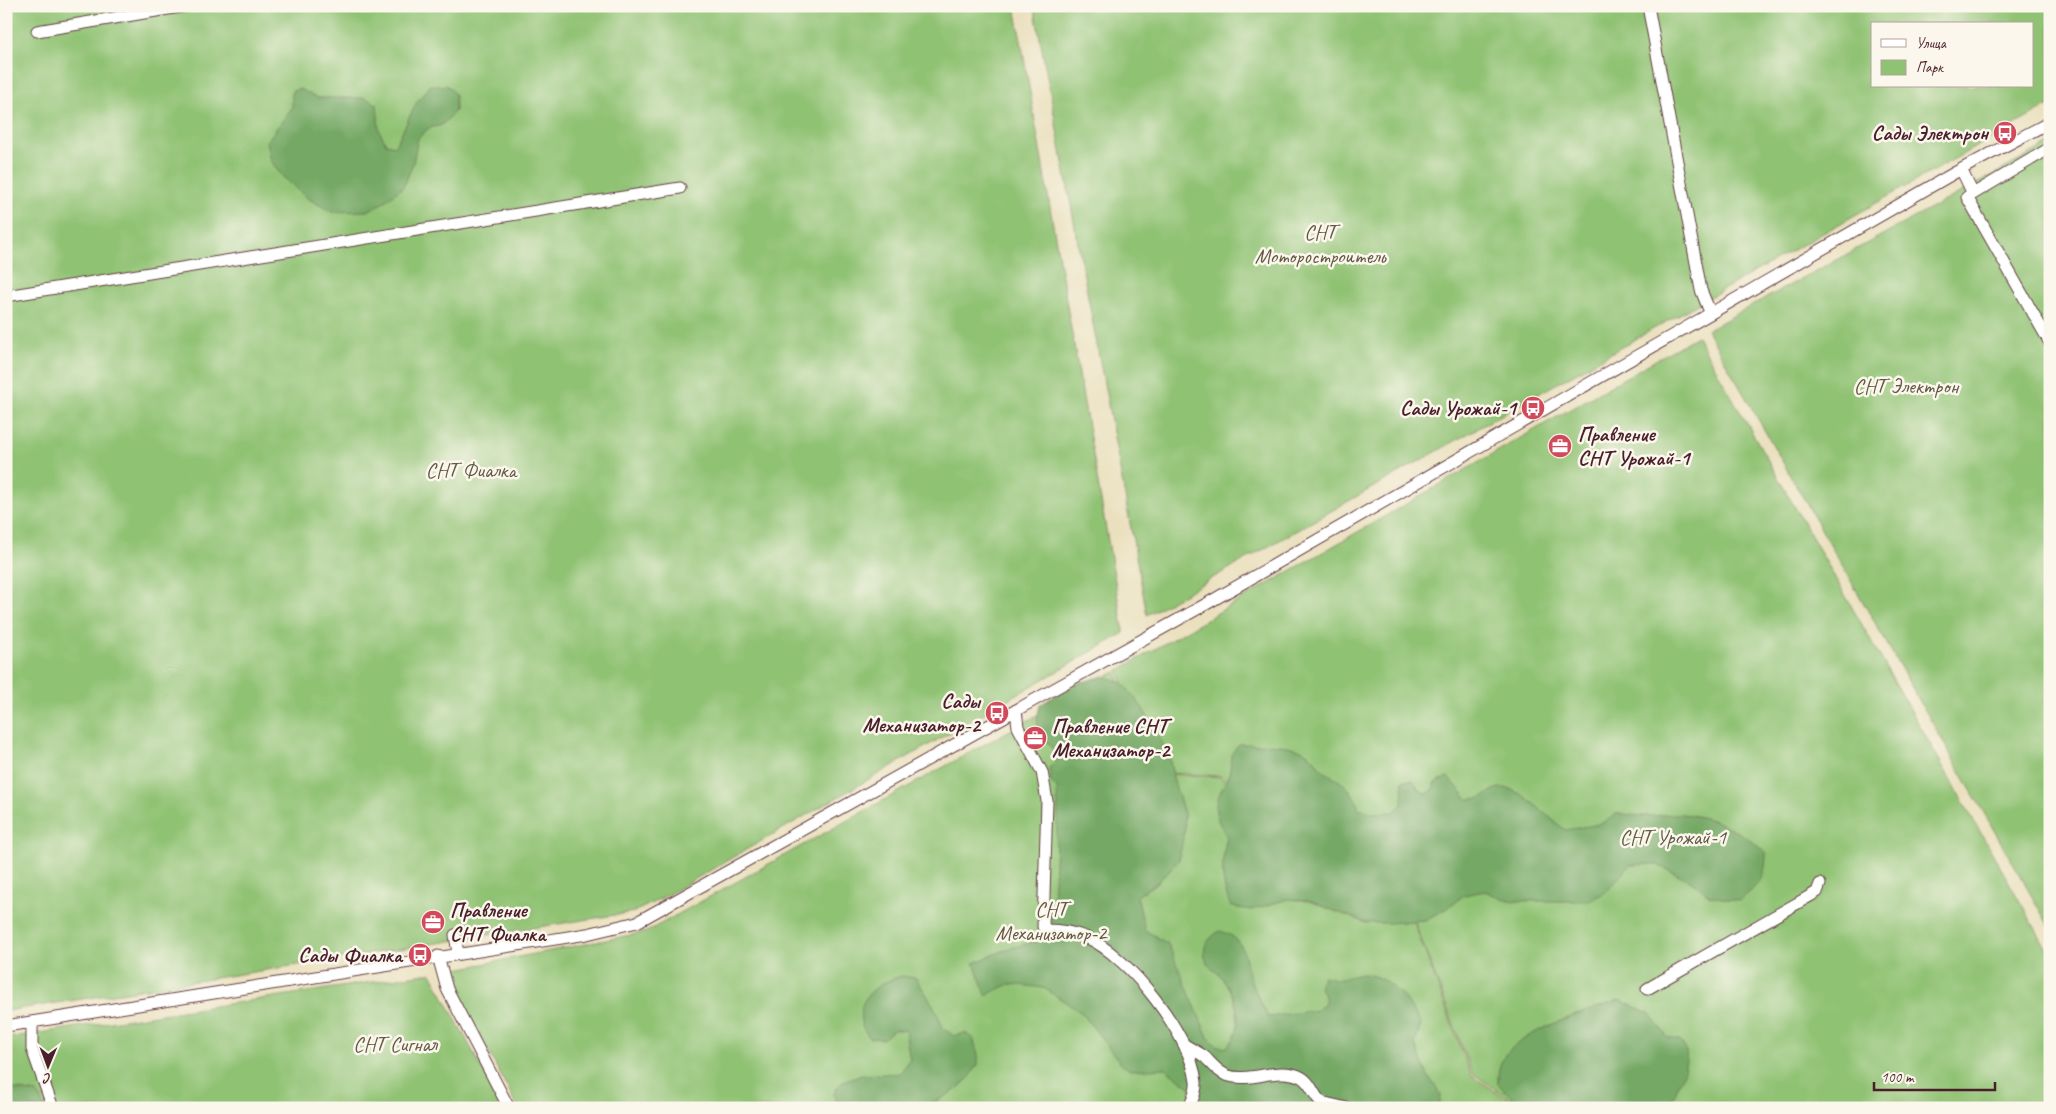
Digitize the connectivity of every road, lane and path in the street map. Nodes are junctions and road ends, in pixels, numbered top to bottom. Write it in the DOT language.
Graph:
graph roads {
  1 [pos="186,6"];
  2 [pos="1648,6"];
  3 [pos="37,31"];
  4 [pos="2050,122"];
  5 [pos="2050,148"];
  6 [pos="1961,169"];
  7 [pos="680,188"];
  8 [pos="1972,194"];
  9 [pos="6,296"];
  10 [pos="1710,312"];
  11 [pos="2050,343"];
  12 [pos="1016,710"];
  13 [pos="1820,884"];
  14 [pos="455,935"];
  15 [pos="458,953"];
  16 [pos="438,956"];
  17 [pos="1647,989"];
  18 [pos="32,1022"];
  19 [pos="6,1026"];
  20 [pos="1185,1045"];
  21 [pos="53,1108"];
  22 [pos="509,1108"];
  23 [pos="1189,1108"];
  24 [pos="1347,1108"];
  1 -- 3 [label="street"];
  2 -- 10 [label="street"];
  4 -- 6 [label="street"];
  5 -- 8 [label="street"];
  6 -- 8 [label="street"];
  6 -- 10 [label="street"];
  7 -- 9 [label="street"];
  8 -- 11 [label="street"];
  10 -- 12 [label="street"];
  12 -- 15 [label="street"];
  12 -- 20 [label="street"];
  13 -- 17 [label="street"];
  14 -- 15 [label="street"];
  15 -- 16 [label="street"];
  16 -- 18 [label="street"];
  16 -- 22 [label="street"];
  18 -- 19 [label="street"];
  18 -- 21 [label="street"];
  20 -- 23 [label="street"];
  20 -- 24 [label="street"];
}
